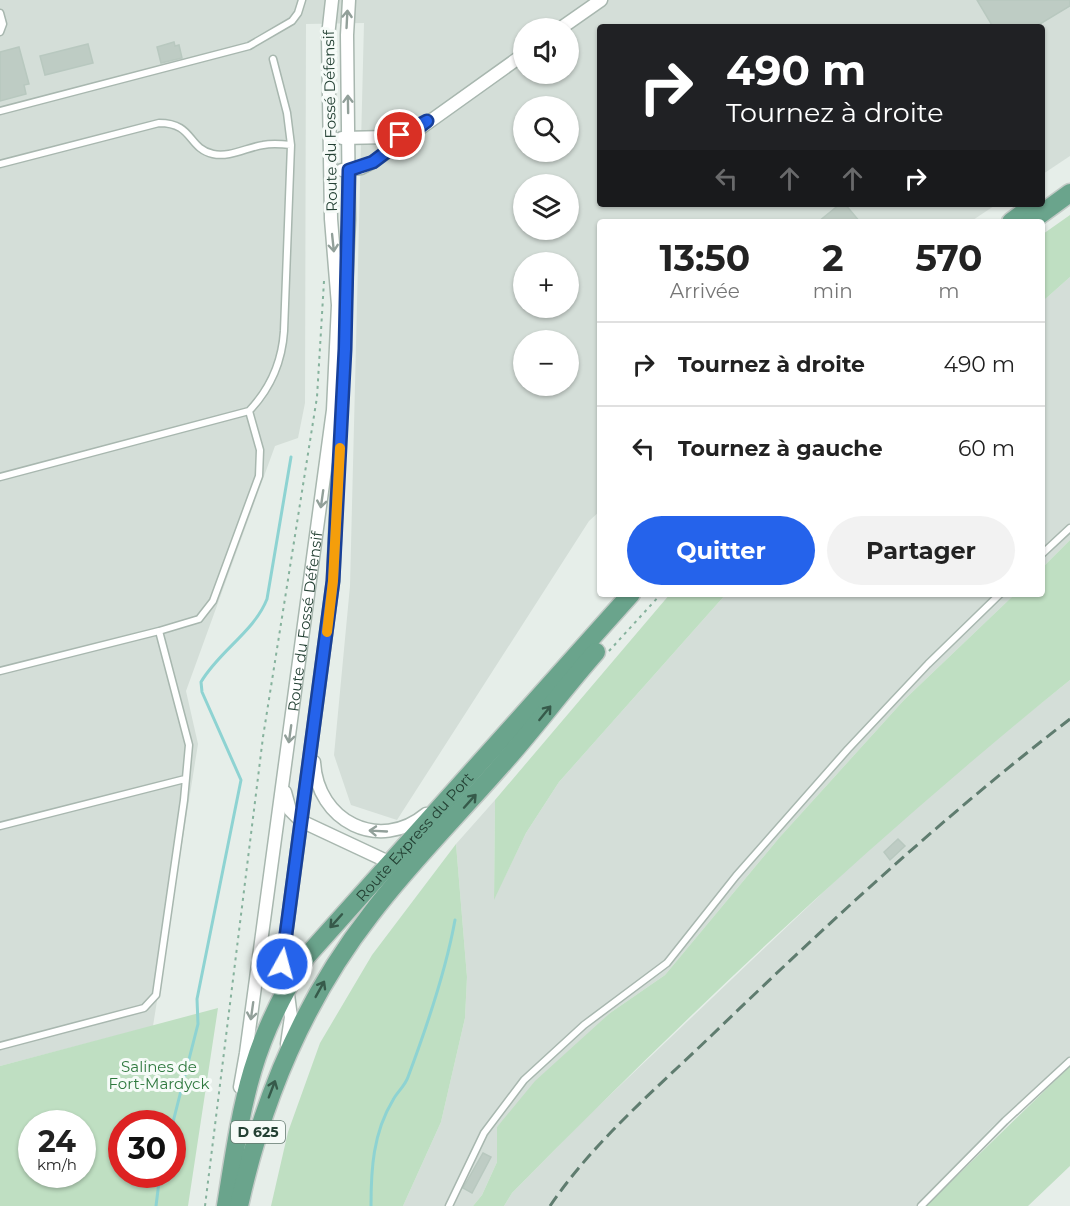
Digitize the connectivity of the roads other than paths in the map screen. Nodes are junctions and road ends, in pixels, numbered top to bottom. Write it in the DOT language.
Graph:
graph roads {
  1 [pos="302,0"];
  2 [pos="332,0"];
  3 [pos="349,0"];
  4 [pos="601,0"];
  5 [pos="0,14"];
  6 [pos="575,18"];
  7 [pos="0,33"];
  8 [pos="273,59"];
  9 [pos="513,62"];
  10 [pos="0,111"];
  11 [pos="427,121"];
  12 [pos="330,138"];
  13 [pos="348,138"];
  14 [pos="291,145"];
  15 [pos="0,164"];
  16 [pos="331,170"];
  17 [pos="349,170"];
  18 [pos="1070,178"];
  19 [pos="1070,193"];
  20 [pos="1045,196"];
  21 [pos="1032,216"];
  22 [pos="249,411"];
  23 [pos="0,477"];
  24 [pos="1070,528"];
  25 [pos="1045,551"];
  26 [pos="628,597"];
  27 [pos="644,597"];
  28 [pos="997,597"];
  29 [pos="159,631"];
  30 [pos="0,671"];
  31 [pos="315,721"];
  32 [pos="285,773"];
  33 [pos="185,779"];
  34 [pos="431,813"];
  35 [pos="302,821"];
  36 [pos="0,826"];
  37 [pos="419,858"];
  38 [pos="389,864"];
  39 [pos="286,989"];
  40 [pos="0,1046"];
  41 [pos="284,1060"];
  42 [pos="1070,1061"];
  43 [pos="222,1206"];
  44 [pos="226,1206"];
  45 [pos="239,1206"];
  46 [pos="449,1206"];
  47 [pos="921,1206"];
  1 -- 10 [label="lane"];
  2 -- 12 [label="street, Route du Fossé Défensif"];
  13 -- 3 [label="street, Route du Fossé Défensif, one-way"];
  4 -- 6 [label="street"];
  5 -- 7 [label="lane"];
  8 -- 14 [label="lane"];
  9 -- 11 [label="street"];
  11 -- 13 [label="street"];
  11 -- 17 [label="street"];
  12 -- 13 [label="street"];
  12 -- 16 [label="street, Route du Fossé Défensif"];
  13 -- 17 [label="street, Route du Fossé Défensif"];
  14 -- 15 [label="lane"];
  14 -- 22 [label="lane"];
  16 -- 17 [label="street"];
  16 -- 32 [label="street, Route du Fossé Défensif, one-way"];
  17 -- 31 [label="street, Route du Fossé Défensif"];
  18 -- 20 [label="main road"];
  19 -- 21 [label="main road"];
  22 -- 23 [label="lane"];
  22 -- 29 [label="lane"];
  24 -- 25 [label="lane"];
  26 -- 34 [label="main road, Route Express du Port"];
  37 -- 27 [label="main road, Route Express du Port, one-way"];
  28 -- 46 [label="lane"];
  29 -- 30 [label="lane"];
  29 -- 33 [label="lane"];
  34 -- 31 [label="street, one-way"];
  31 -- 35 [label="street, Route du Fossé Défensif"];
  32 -- 35 [label="street"];
  32 -- 43 [label="street, Route du Fossé Défensif, one-way"];
  33 -- 36 [label="lane"];
  33 -- 40 [label="lane"];
  34 -- 38 [label="main road, Route Express du Port"];
  35 -- 38 [label="street"];
  35 -- 39 [label="street, Route du Fossé Défensif"];
  37 -- 38 [label="street"];
  41 -- 37 [label="main road, Route Express du Port, one-way"];
  38 -- 39 [label="main road, Route Express du Port, one-way"];
  39 -- 41 [label="street, Route du Fossé Défensif"];
  39 -- 44 [label="main road, Route Express du Port"];
  45 -- 41 [label="main road, Route du Fossé Défensif / D 625, one-way"];
  42 -- 47 [label="lane"];
}
